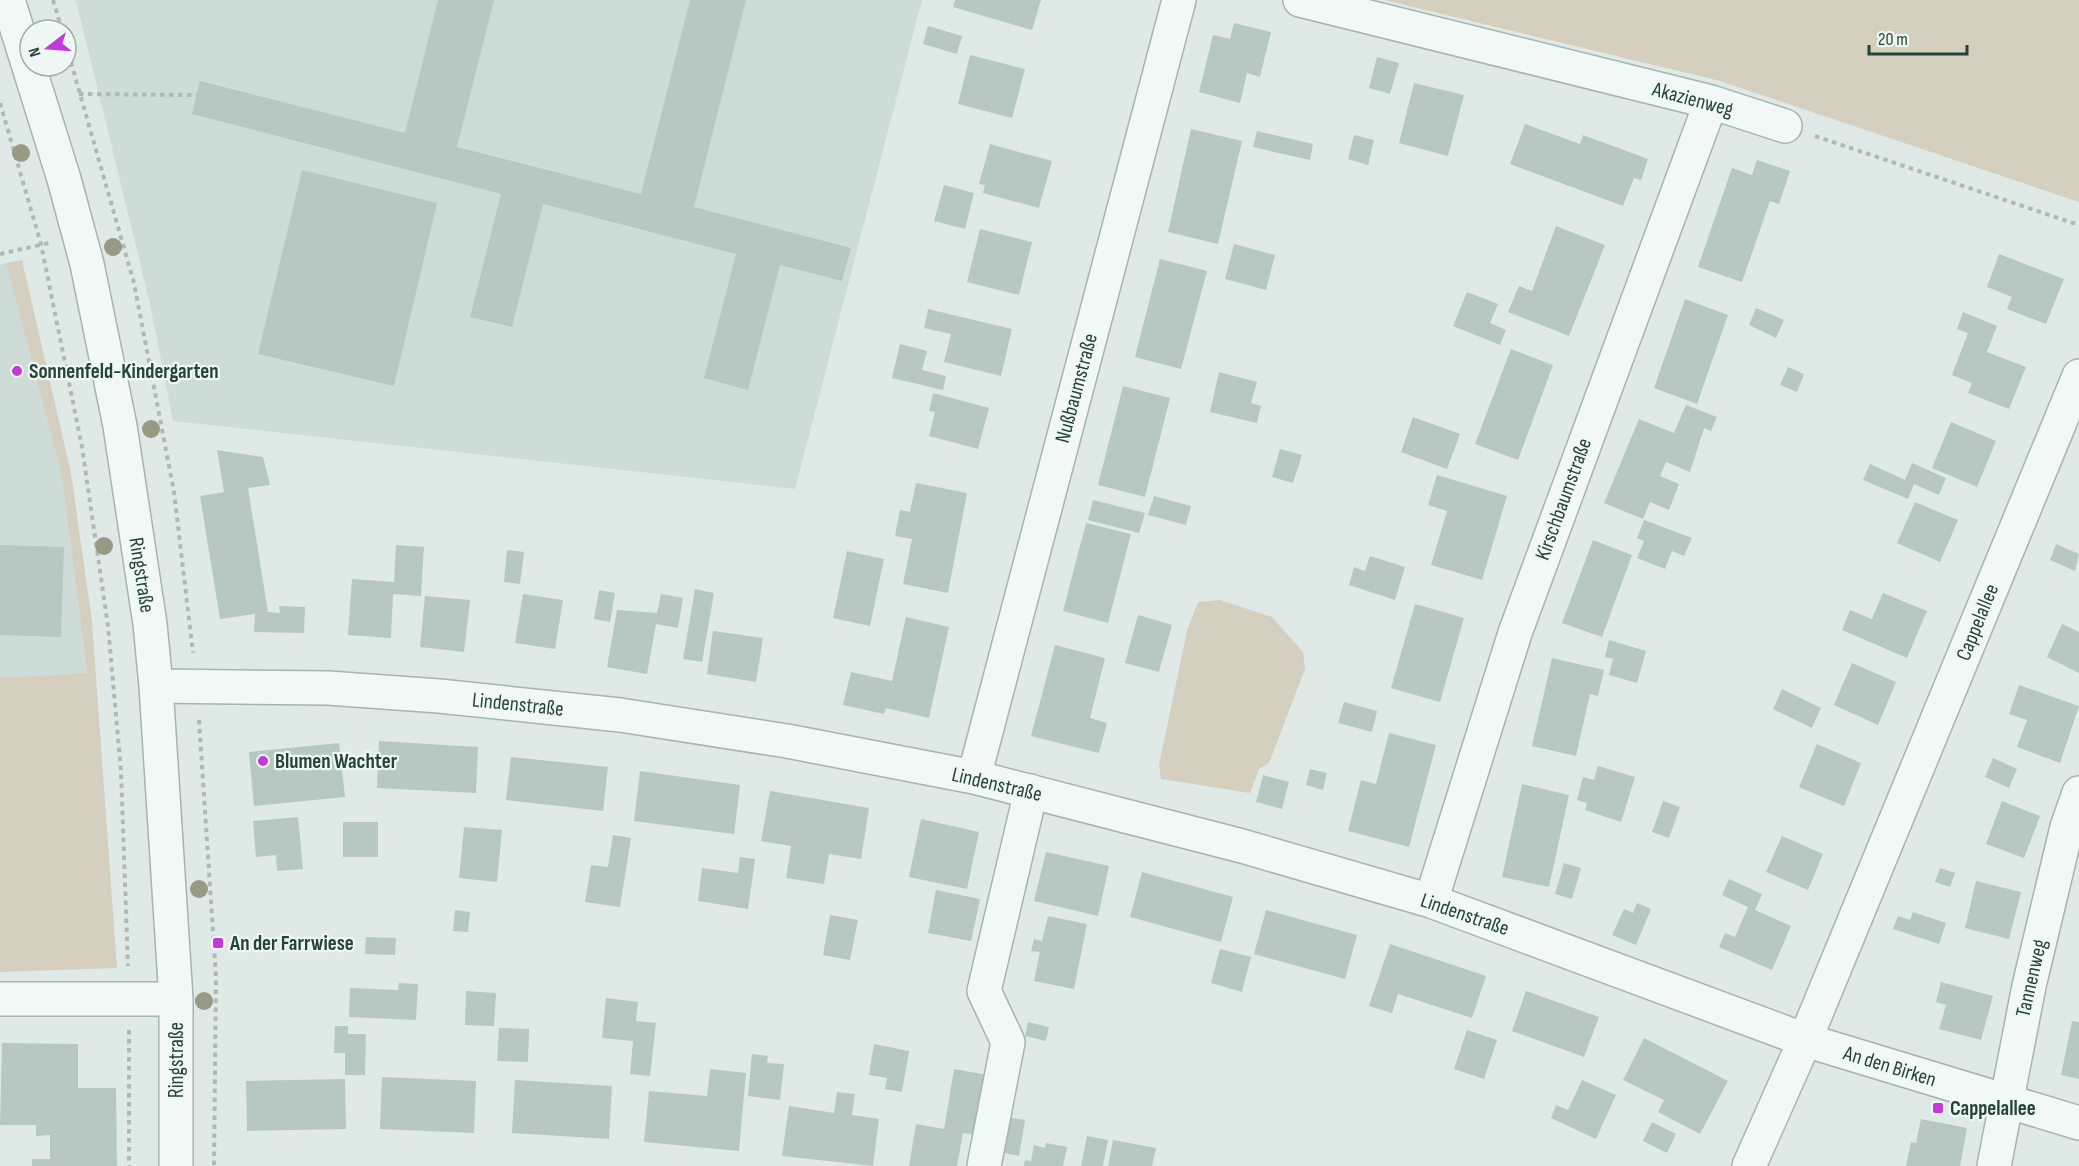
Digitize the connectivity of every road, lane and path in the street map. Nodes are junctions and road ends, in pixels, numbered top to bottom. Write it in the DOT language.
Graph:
graph roads {
  1 [pos="8,0"];
  2 [pos="53,0"];
  3 [pos="1179,0"];
  4 [pos="1300,0"];
  5 [pos="58,18"];
  6 [pos="81,94"];
  7 [pos="197,94"];
  8 [pos="1711,102"];
  9 [pos="0,103"];
  10 [pos="1785,126"];
  11 [pos="2079,225"];
  12 [pos="79,236"];
  13 [pos="41,244"];
  14 [pos="0,254"];
  15 [pos="2079,376"];
  16 [pos="156,686"];
  17 [pos="974,777"];
  18 [pos="1031,791"];
  19 [pos="2079,793"];
  20 [pos="1431,901"];
  21 [pos="129,997"];
  22 [pos="0,999"];
  23 [pos="176,999"];
  24 [pos="1804,1040"];
  25 [pos="2005,1101"];
  26 [pos="2079,1123"];
  27 [pos="129,1166"];
  28 [pos="176,1166"];
  29 [pos="984,1166"];
  30 [pos="1749,1166"];
  31 [pos="1994,1166"];
  1 -- 12 [label="street, Ringstraße"];
  2 -- 5 [label="path"];
  3 -- 17 [label="street, Nußbaumstraße"];
  4 -- 8 [label="street, Akazienweg"];
  6 -- 7 [label="path"];
  8 -- 10 [label="street, Akazienweg"];
  8 -- 20 [label="street, Kirschbaumstraße"];
  9 -- 13 [label="path"];
  10 -- 11 [label="path"];
  12 -- 13 [label="path"];
  12 -- 16 [label="street, Ringstraße"];
  13 -- 14 [label="path"];
  13 -- 21 [label="path"];
  15 -- 24 [label="street, Cappelallee"];
  16 -- 17 [label="street, Lindenstraße"];
  16 -- 23 [label="street, Ringstraße"];
  17 -- 18 [label="street, Lindenstraße"];
  18 -- 20 [label="street, Lindenstraße"];
  18 -- 29 [label="street"];
  19 -- 25 [label="street, Tannenweg"];
  20 -- 24 [label="street, Lindenstraße"];
  21 -- 22 [label="street"];
  21 -- 23 [label="street"];
  21 -- 27 [label="path"];
  23 -- 28 [label="street, Ringstraße"];
  24 -- 25 [label="street, An den Birken"];
  24 -- 30 [label="street, Cappelallee"];
  25 -- 26 [label="street, An den Birken"];
  25 -- 31 [label="street, Tannenweg"];
}
